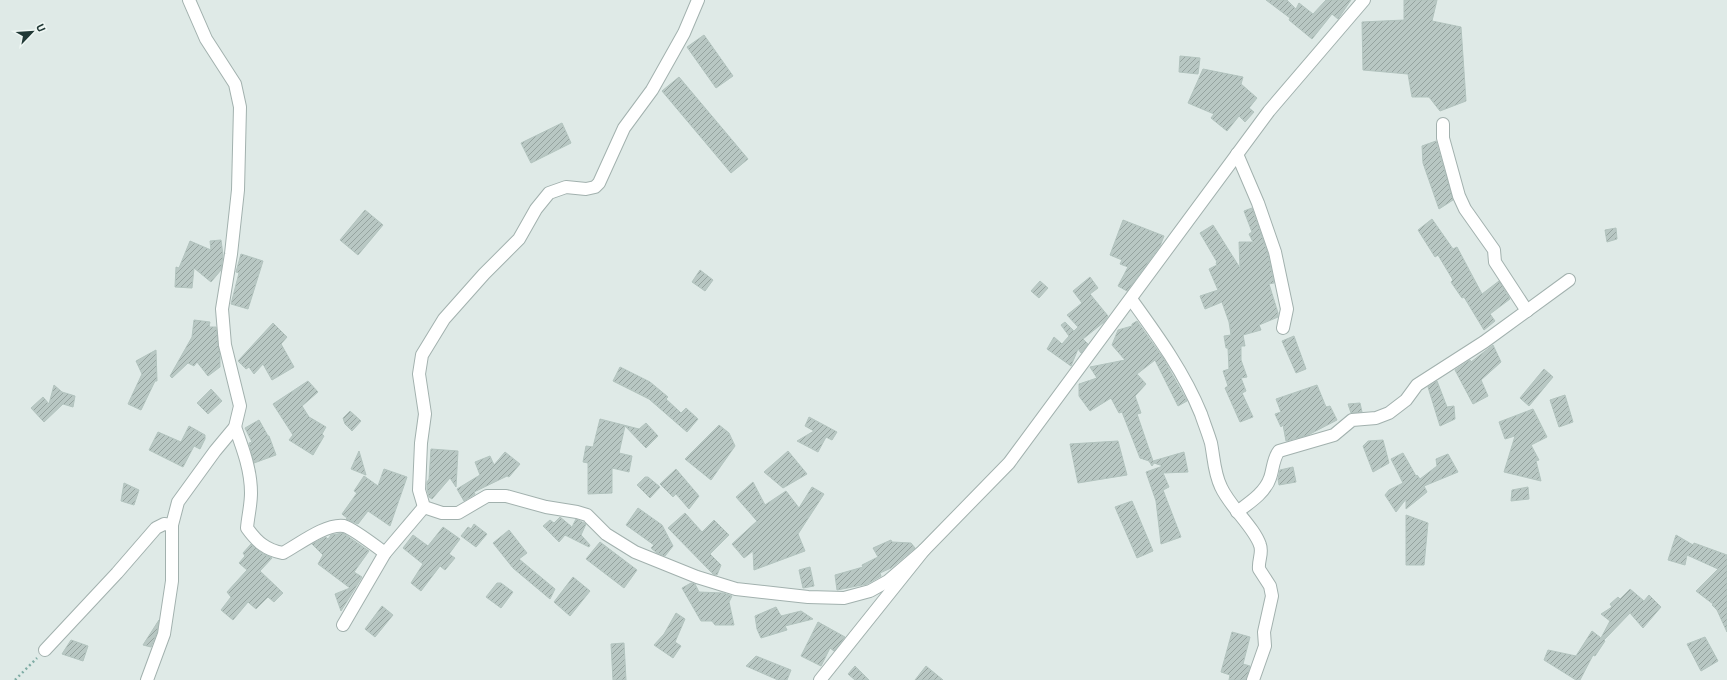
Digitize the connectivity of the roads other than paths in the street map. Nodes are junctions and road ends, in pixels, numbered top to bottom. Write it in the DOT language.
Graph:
graph roads {
  1 [pos="188,0"];
  2 [pos="698,0"];
  3 [pos="1364,0"];
  4 [pos="1443,124"];
  5 [pos="1237,154"];
  6 [pos="1569,280"];
  7 [pos="1131,299"];
  8 [pos="1527,311"];
  9 [pos="1283,328"];
  10 [pos="235,427"];
  11 [pos="424,507"];
  12 [pos="1237,512"];
  13 [pos="172,526"];
  14 [pos="924,550"];
  15 [pos="385,553"];
  16 [pos="343,625"];
  17 [pos="45,650"];
  18 [pos="148,680"];
  19 [pos="820,680"];
  20 [pos="1253,680"];
  1 -- 10 [label="street"];
  2 -- 11 [label="street"];
  3 -- 5 [label="street"];
  4 -- 8 [label="street"];
  5 -- 7 [label="street"];
  5 -- 9 [label="street"];
  6 -- 8 [label="street"];
  7 -- 12 [label="street"];
  7 -- 14 [label="street"];
  8 -- 12 [label="street"];
  10 -- 13 [label="street"];
  10 -- 15 [label="street"];
  11 -- 14 [label="street"];
  11 -- 15 [label="street"];
  12 -- 20 [label="street"];
  13 -- 17 [label="street"];
  13 -- 18 [label="street"];
  14 -- 19 [label="street"];
  15 -- 16 [label="street"];
}
